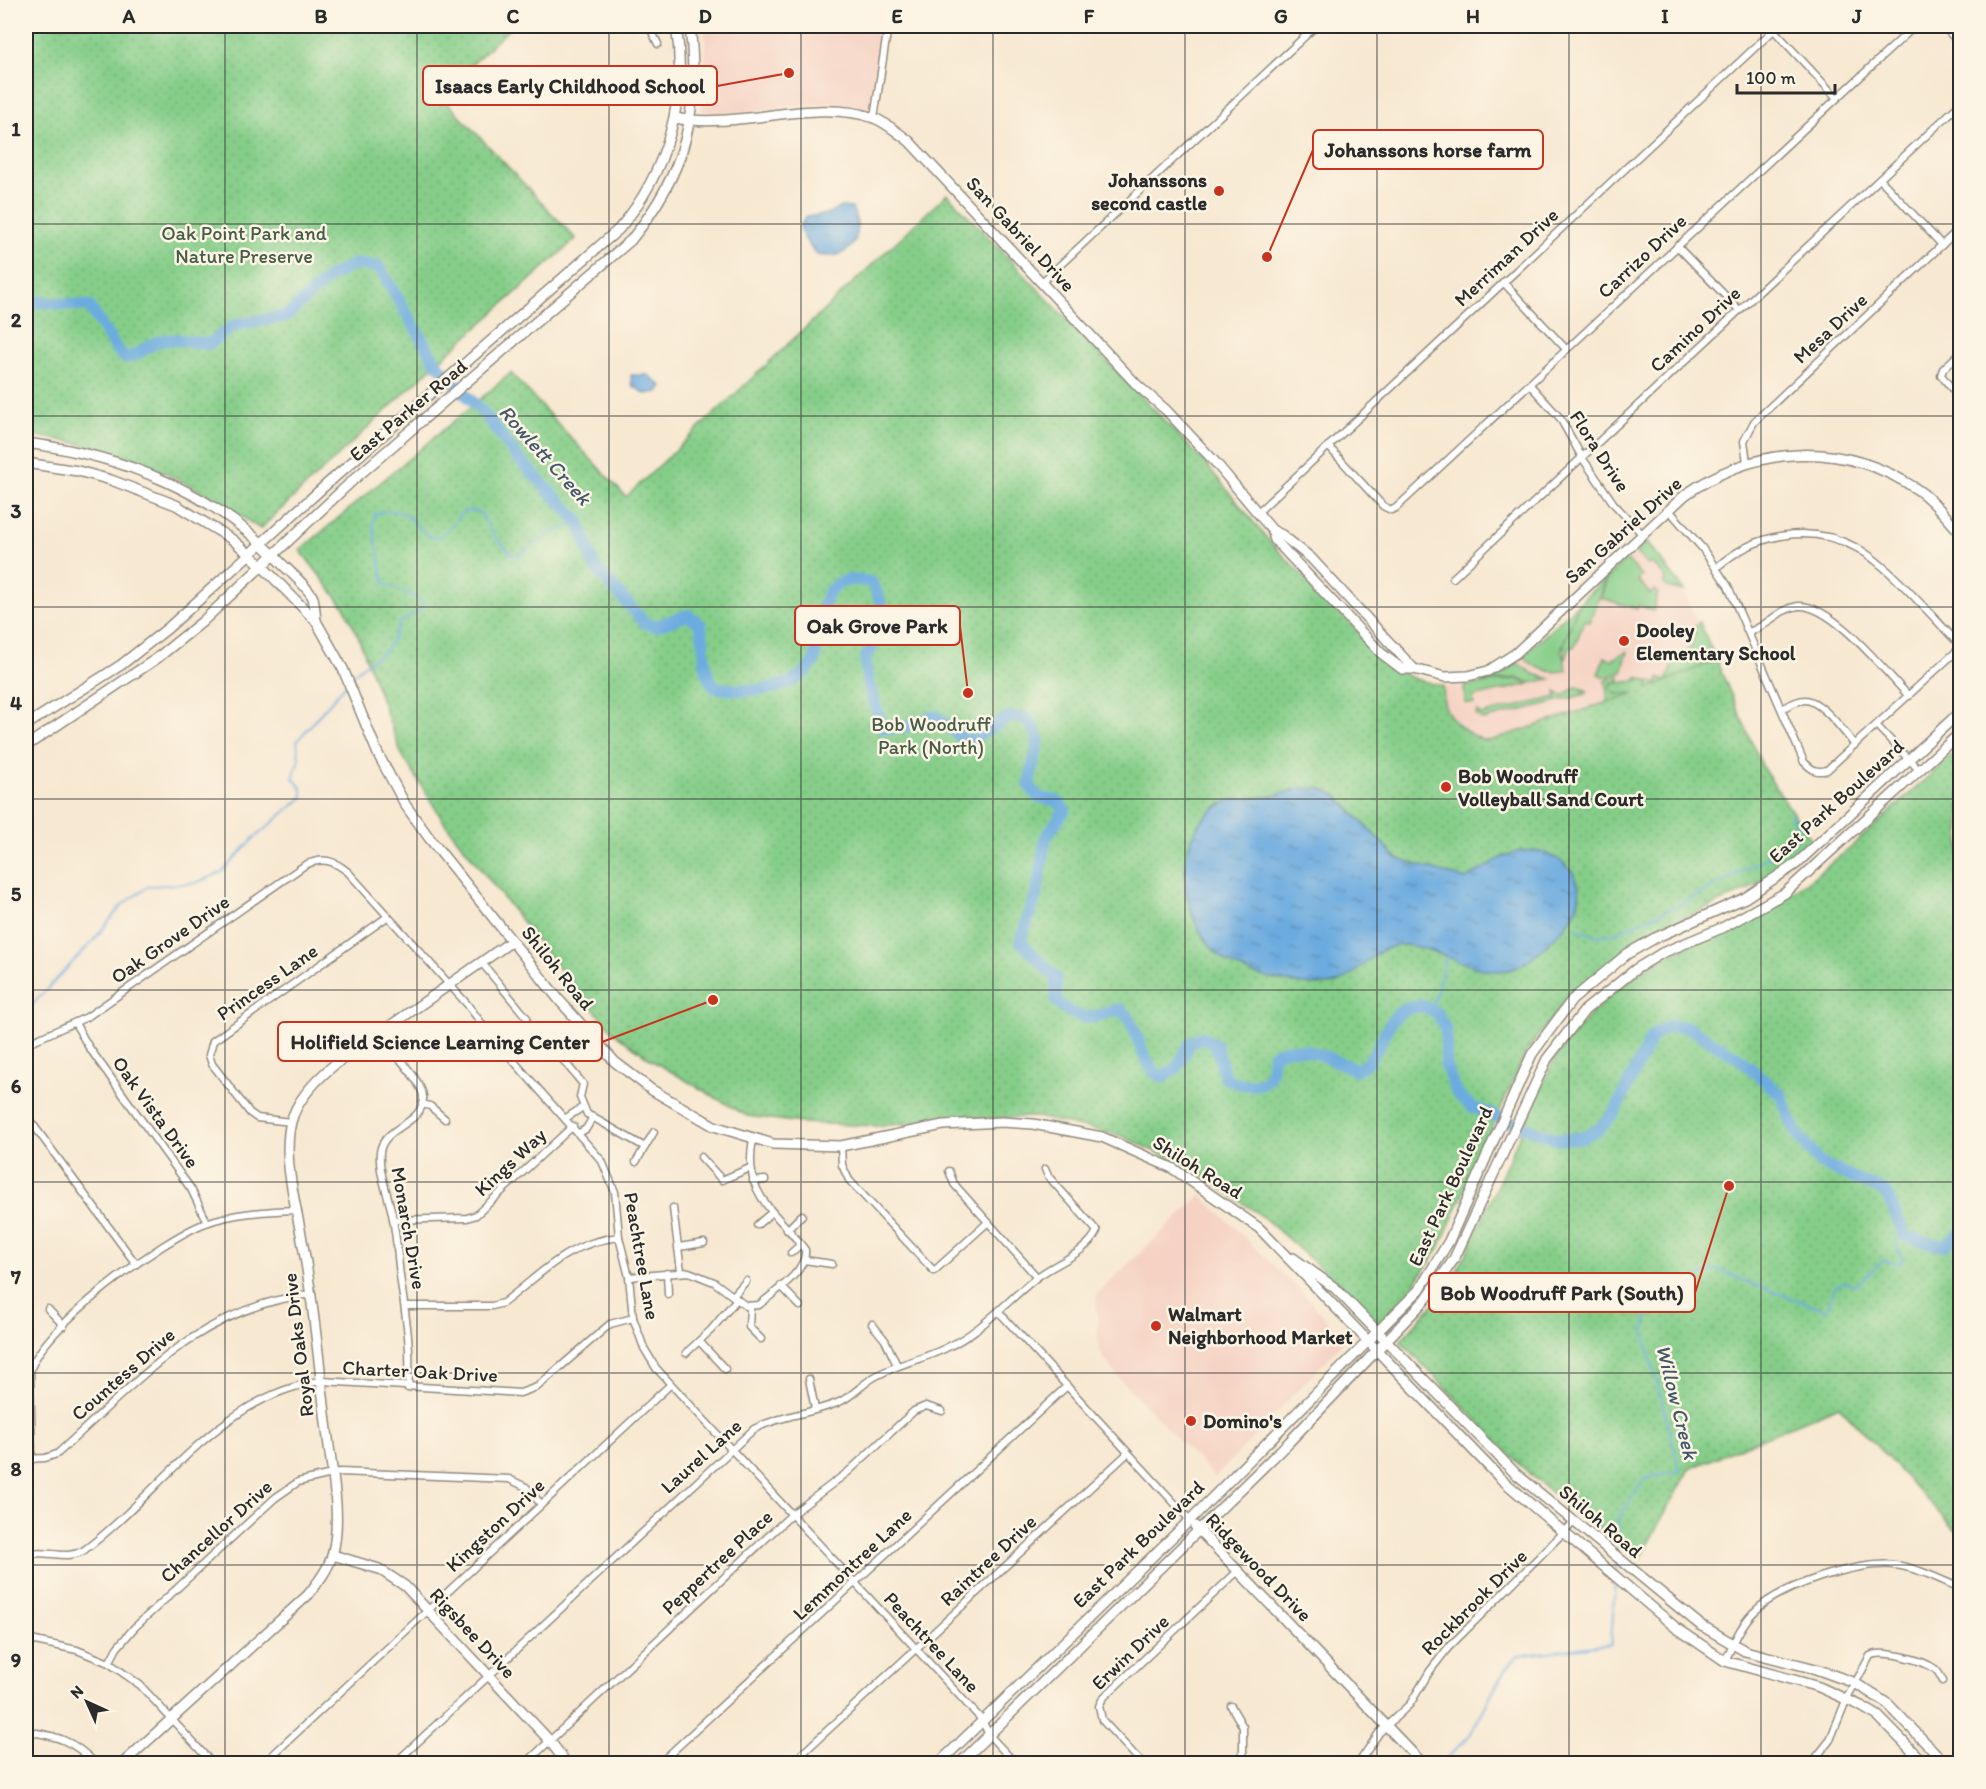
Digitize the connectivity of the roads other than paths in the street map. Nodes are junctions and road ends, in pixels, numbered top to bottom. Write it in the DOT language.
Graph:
graph roads {
  1 [pos="649,26"];
  2 [pos="676,26"];
  3 [pos="690,26"];
  4 [pos="888,26"];
  5 [pos="1316,26"];
  6 [pos="1915,26"];
  7 [pos="1942,26"];
  8 [pos="1774,27"];
  9 [pos="658,44"];
  10 [pos="1960,44"];
  11 [pos="1836,97"];
  12 [pos="1960,104"];
  13 [pos="675,118"];
  14 [pos="874,118"];
  15 [pos="690,121"];
  16 [pos="1880,179"];
  17 [pos="645,193"];
  18 [pos="660,200"];
  19 [pos="1960,228"];
  20 [pos="1942,245"];
  21 [pos="1677,246"];
  22 [pos="600,248"];
  23 [pos="611,259"];
  24 [pos="1042,282"];
  25 [pos="1503,282"];
  26 [pos="1739,310"];
  27 [pos="1566,349"];
  28 [pos="1960,353"];
  29 [pos="1530,385"];
  30 [pos="1960,399"];
  31 [pos="26,443"];
  32 [pos="1328,446"];
  33 [pos="1583,459"];
  34 [pos="1747,462"];
  35 [pos="26,463"];
  36 [pos="1669,510"];
  37 [pos="1257,513"];
  38 [pos="1960,532"];
  39 [pos="1642,534"];
  40 [pos="262,542"];
  41 [pos="249,554"];
  42 [pos="273,554"];
  43 [pos="261,565"];
  44 [pos="1716,568"];
  45 [pos="1452,578"];
  46 [pos="315,621"];
  47 [pos="1749,632"];
  48 [pos="1960,647"];
  49 [pos="90,684"];
  50 [pos="1909,696"];
  51 [pos="98,699"];
  52 [pos="1782,709"];
  53 [pos="1960,712"];
  54 [pos="26,725"];
  55 [pos="1877,726"];
  56 [pos="1960,733"];
  57 [pos="1855,745"];
  58 [pos="26,746"];
  59 [pos="1909,759"];
  60 [pos="1920,771"];
  61 [pos="332,861"];
  62 [pos="387,916"];
  63 [pos="512,941"];
  64 [pos="482,963"];
  65 [pos="450,986"];
  66 [pos="527,1018"];
  67 [pos="75,1023"];
  68 [pos="379,1035"];
  69 [pos="26,1044"];
  70 [pos="558,1054"];
  71 [pos="422,1104"];
  72 [pos="583,1107"];
  73 [pos="26,1115"];
  74 [pos="590,1115"];
  75 [pos="566,1118"];
  76 [pos="445,1119"];
  77 [pos="291,1122"];
  78 [pos="573,1126"];
  79 [pos="654,1132"];
  80 [pos="579,1133"];
  81 [pos="753,1139"];
  82 [pos="842,1146"];
  83 [pos="645,1147"];
  84 [pos="701,1157"];
  85 [pos="636,1162"];
  86 [pos="750,1168"];
  87 [pos="1045,1169"];
  88 [pos="949,1171"];
  89 [pos="765,1180"];
  90 [pos="753,1181"];
  91 [pos="673,1208"];
  92 [pos="297,1210"];
  93 [pos="771,1213"];
  94 [pos="802,1215"];
  95 [pos="393,1220"];
  96 [pos="207,1222"];
  97 [pos="987,1224"];
  98 [pos="758,1225"];
  99 [pos="787,1230"];
  100 [pos="620,1237"];
  101 [pos="1272,1242"];
  102 [pos="704,1243"];
  103 [pos="800,1245"];
  104 [pos="679,1247"];
  105 [pos="791,1253"];
  106 [pos="804,1260"];
  107 [pos="136,1264"];
  108 [pos="832,1264"];
  109 [pos="681,1271"];
  110 [pos="668,1273"];
  111 [pos="1037,1277"];
  112 [pos="629,1278"];
  113 [pos="746,1281"];
  114 [pos="781,1286"];
  115 [pos="312,1294"];
  116 [pos="668,1294"];
  117 [pos="735,1298"];
  118 [pos="405,1306"];
  119 [pos="800,1306"];
  120 [pos="750,1307"];
  121 [pos="48,1309"];
  122 [pos="999,1312"];
  123 [pos="633,1317"];
  124 [pos="872,1324"];
  125 [pos="64,1326"];
  126 [pos="1378,1332"];
  127 [pos="761,1339"];
  128 [pos="699,1341"];
  129 [pos="1369,1341"];
  130 [pos="1387,1342"];
  131 [pos="1378,1351"];
  132 [pos="686,1353"];
  133 [pos="897,1365"];
  134 [pos="725,1369"];
  135 [pos="809,1379"];
  136 [pos="322,1381"];
  137 [pos="670,1385"];
  138 [pos="1067,1386"];
  139 [pos="408,1388"];
  140 [pos="814,1409"];
  141 [pos="942,1411"];
  142 [pos="732,1449"];
  143 [pos="1128,1453"];
  144 [pos="29,1460"];
  145 [pos="332,1473"];
  146 [pos="541,1504"];
  147 [pos="791,1515"];
  148 [pos="1190,1520"];
  149 [pos="1574,1522"];
  150 [pos="1200,1530"];
  151 [pos="1564,1533"];
  152 [pos="333,1555"];
  153 [pos="26,1556"];
  154 [pos="1239,1571"];
  155 [pos="855,1584"];
  156 [pos="1960,1588"];
  157 [pos="428,1610"];
  158 [pos="26,1639"];
  159 [pos="1733,1646"];
  160 [pos="917,1650"];
  161 [pos="1725,1661"];
  162 [pos="109,1663"];
  163 [pos="488,1675"];
  164 [pos="1943,1681"];
  165 [pos="1855,1683"];
  166 [pos="1847,1698"];
  167 [pos="1231,1706"];
  168 [pos="171,1720"];
  169 [pos="982,1720"];
  170 [pos="1387,1725"];
  171 [pos="26,1731"];
  172 [pos="989,1735"];
  173 [pos="550,1741"];
  174 [pos="96,1764"];
  175 [pos="122,1764"];
  176 [pos="213,1764"];
  177 [pos="263,1764"];
  178 [pos="394,1764"];
  179 [pos="525,1764"];
  180 [pos="567,1764"];
  181 [pos="659,1764"];
  182 [pos="791,1764"];
  183 [pos="938,1764"];
  184 [pos="958,1764"];
  185 [pos="1016,1764"];
  186 [pos="1143,1764"];
  187 [pos="1243,1764"];
  188 [pos="1358,1764"];
  189 [pos="1423,1764"];
  190 [pos="1811,1764"];
  191 [pos="1925,1764"];
  192 [pos="1946,1764"];
  1 -- 9 [label="street"];
  2 -- 13 [label="main road, East Parker Road"];
  3 -- 15 [label="main road, East Parker Road"];
  4 -- 14 [label="street"];
  5 -- 24 [label="street"];
  6 -- 11 [label="street, Carrizo Drive"];
  7 -- 10 [label="street"];
  8 -- 11 [label="street"];
  8 -- 25 [label="street, Merriman Drive"];
  11 -- 21 [label="street, Carrizo Drive"];
  12 -- 16 [label="street, Camino Drive"];
  13 -- 15 [label="main road, San Gabriel Drive"];
  13 -- 17 [label="main road, East Parker Road"];
  14 -- 15 [label="main road, San Gabriel Drive"];
  14 -- 24 [label="main road, San Gabriel Drive"];
  15 -- 18 [label="main road, East Parker Road"];
  16 -- 20 [label="street"];
  16 -- 26 [label="street, Camino Drive"];
  17 -- 18 [label="main road"];
  17 -- 22 [label="main road, East Parker Road"];
  18 -- 23 [label="main road, East Parker Road"];
  19 -- 20 [label="street, Mesa Drive"];
  20 -- 34 [label="street, Mesa Drive"];
  21 -- 26 [label="street"];
  21 -- 27 [label="street, Carrizo Drive"];
  22 -- 23 [label="main road"];
  22 -- 40 [label="main road, East Parker Road"];
  23 -- 42 [label="main road, East Parker Road"];
  24 -- 37 [label="main road, San Gabriel Drive"];
  25 -- 27 [label="street"];
  25 -- 32 [label="street, Merriman Drive"];
  26 -- 33 [label="street, Camino Drive"];
  27 -- 29 [label="street, Carrizo Drive"];
  28 -- 30 [label="street"];
  29 -- 32 [label="street, Carrizo Drive"];
  29 -- 33 [label="street, Flora Drive"];
  31 -- 40 [label="main road, Shiloh Road"];
  32 -- 37 [label="street, Merriman Drive"];
  33 -- 39 [label="street, Flora Drive"];
  33 -- 45 [label="street, Camino Drive"];
  34 -- 36 [label="main road, San Gabriel Drive"];
  34 -- 38 [label="main road, San Gabriel Drive"];
  35 -- 41 [label="main road, Shiloh Road"];
  36 -- 39 [label="main road, San Gabriel Drive"];
  36 -- 44 [label="street"];
  37 -- 39 [label="main road, San Gabriel Drive"];
  40 -- 41 [label="main road, East Parker Road"];
  40 -- 42 [label="main road, Shiloh Road"];
  41 -- 43 [label="main road, Shiloh Road"];
  41 -- 49 [label="main road, East Parker Road"];
  42 -- 43 [label="main road, East Parker Road"];
  42 -- 46 [label="main road, Shiloh Road"];
  43 -- 46 [label="main road, Shiloh Road"];
  43 -- 51 [label="main road, East Parker Road"];
  44 -- 47 [label="street"];
  44 -- 48 [label="street"];
  46 -- 63 [label="main road, Shiloh Road"];
  47 -- 50 [label="street"];
  47 -- 52 [label="street"];
  48 -- 50 [label="street"];
  49 -- 51 [label="main road"];
  49 -- 54 [label="main road, East Parker Road"];
  50 -- 55 [label="street"];
  51 -- 58 [label="main road, East Parker Road"];
  52 -- 57 [label="street"];
  52 -- 57 [label="street"];
  53 -- 59 [label="main road, East Park Boulevard"];
  55 -- 57 [label="street"];
  55 -- 59 [label="street"];
  56 -- 60 [label="main road, East Park Boulevard"];
  59 -- 60 [label="street"];
  59 -- 126 [label="main road, East Park Boulevard"];
  60 -- 130 [label="main road, East Park Boulevard"];
  61 -- 62 [label="street, Peachtree Lane"];
  61 -- 67 [label="street, Oak Grove Drive"];
  62 -- 65 [label="street, Peachtree Lane"];
  62 -- 77 [label="street, Princess Lane"];
  63 -- 64 [label="main road, Royal Oaks Drive"];
  63 -- 81 [label="main road, Shiloh Road"];
  64 -- 65 [label="main road, Royal Oaks Drive"];
  64 -- 66 [label="street"];
  65 -- 68 [label="main road, Royal Oaks Drive"];
  65 -- 75 [label="street, Peachtree Lane"];
  67 -- 69 [label="street, Oak Grove Drive"];
  67 -- 96 [label="street, Oak Vista Drive"];
  68 -- 71 [label="street"];
  68 -- 77 [label="main road, Royal Oaks Drive"];
  70 -- 72 [label="street"];
  71 -- 76 [label="street"];
  71 -- 95 [label="street, Monarch Drive"];
  72 -- 74 [label="street"];
  72 -- 75 [label="street, Kings Way"];
  73 -- 107 [label="street"];
  74 -- 80 [label="street, Kings Way"];
  74 -- 83 [label="street"];
  75 -- 78 [label="street, Peachtree Lane"];
  77 -- 92 [label="main road, Royal Oaks Drive"];
  78 -- 80 [label="street, Peachtree Lane"];
  78 -- 95 [label="street, Kings Way"];
  79 -- 83 [label="street"];
  80 -- 100 [label="street, Peachtree Lane"];
  81 -- 82 [label="main road, Shiloh Road"];
  81 -- 86 [label="street"];
  82 -- 97 [label="street"];
  82 -- 101 [label="main road, Shiloh Road"];
  83 -- 85 [label="street"];
  84 -- 86 [label="street"];
  86 -- 90 [label="street"];
  87 -- 111 [label="street, Laurel Lane"];
  88 -- 97 [label="street"];
  89 -- 90 [label="street"];
  90 -- 93 [label="street"];
  91 -- 104 [label="street"];
  92 -- 96 [label="street"];
  92 -- 115 [label="main road, Royal Oaks Drive"];
  93 -- 98 [label="street"];
  93 -- 99 [label="street"];
  94 -- 99 [label="street"];
  95 -- 118 [label="street, Monarch Drive"];
  96 -- 107 [label="street"];
  97 -- 111 [label="street"];
  99 -- 103 [label="street"];
  100 -- 112 [label="street, Peachtree Lane"];
  100 -- 118 [label="street"];
  101 -- 126 [label="main road, Shiloh Road"];
  101 -- 129 [label="main road, Shiloh Road"];
  102 -- 104 [label="street"];
  103 -- 105 [label="street"];
  103 -- 106 [label="street"];
  104 -- 109 [label="street"];
  106 -- 108 [label="street"];
  106 -- 114 [label="street"];
  107 -- 125 [label="street"];
  109 -- 110 [label="street"];
  109 -- 117 [label="street"];
  110 -- 112 [label="street"];
  110 -- 116 [label="street"];
  111 -- 122 [label="street, Laurel Lane"];
  112 -- 123 [label="street, Peachtree Lane"];
  113 -- 117 [label="street"];
  114 -- 119 [label="street"];
  114 -- 120 [label="street"];
  115 -- 136 [label="main road, Royal Oaks Drive"];
  115 -- 144 [label="street, Countess Drive"];
  117 -- 120 [label="street"];
  117 -- 128 [label="street"];
  118 -- 139 [label="street, Monarch Drive"];
  120 -- 127 [label="street"];
  121 -- 125 [label="street"];
  122 -- 133 [label="street, Laurel Lane"];
  122 -- 138 [label="street, Ridgewood Drive"];
  123 -- 137 [label="street, Peachtree Lane"];
  123 -- 139 [label="street, Charter Oak Drive"];
  124 -- 133 [label="street"];
  125 -- 144 [label="street"];
  126 -- 129 [label="main road, East Park Boulevard"];
  126 -- 130 [label="main road, Shiloh Road"];
  128 -- 132 [label="street"];
  128 -- 134 [label="street"];
  129 -- 131 [label="main road, Shiloh Road"];
  129 -- 148 [label="main road, East Park Boulevard"];
  130 -- 131 [label="main road, East Park Boulevard"];
  130 -- 149 [label="main road, Shiloh Road"];
  131 -- 150 [label="main road, East Park Boulevard"];
  131 -- 151 [label="main road, Shiloh Road"];
  133 -- 140 [label="street, Laurel Lane"];
  135 -- 140 [label="street"];
  136 -- 139 [label="street, Charter Oak Drive"];
  136 -- 145 [label="main road, Royal Oaks Drive"];
  136 -- 153 [label="street, Charter Oak Drive"];
  137 -- 142 [label="street, Peachtree Lane"];
  137 -- 146 [label="street, Kingston Drive"];
  138 -- 143 [label="street, Ridgewood Drive"];
  138 -- 155 [label="street, Lemmontree Lane"];
  140 -- 142 [label="street, Laurel Lane"];
  141 -- 147 [label="street, Peppertree Place"];
  142 -- 147 [label="street, Peachtree Lane"];
  142 -- 163 [label="street, Laurel Lane"];
  143 -- 148 [label="street, Ridgewood Drive"];
  143 -- 160 [label="street, Raintree Drive"];
  145 -- 146 [label="street, Chancellor Drive"];
  145 -- 152 [label="main road, Royal Oaks Drive"];
  145 -- 162 [label="street, Chancellor Drive"];
  146 -- 157 [label="street, Kingston Drive"];
  147 -- 155 [label="street, Peachtree Lane"];
  147 -- 173 [label="street, Peppertree Place"];
  148 -- 150 [label="main road, Ridgewood Drive"];
  148 -- 169 [label="main road, East Park Boulevard"];
  149 -- 151 [label="street, Rockbrook Drive"];
  149 -- 159 [label="main road, Shiloh Road"];
  150 -- 154 [label="main road, Ridgewood Drive"];
  150 -- 172 [label="main road, East Park Boulevard"];
  151 -- 161 [label="main road, Shiloh Road"];
  151 -- 170 [label="street, Rockbrook Drive"];
  152 -- 157 [label="main road, Rigsbee Drive"];
  152 -- 168 [label="main road, Royal Oaks Drive"];
  154 -- 170 [label="main road, Ridgewood Drive"];
  154 -- 186 [label="street, Erwin Drive"];
  155 -- 160 [label="street, Peachtree Lane"];
  155 -- 181 [label="street, Lemmontree Lane"];
  156 -- 159 [label="street"];
  157 -- 163 [label="main road, Rigsbee Drive"];
  157 -- 177 [label="street, Kingston Drive"];
  158 -- 162 [label="street"];
  159 -- 161 [label="street"];
  159 -- 165 [label="main road, Shiloh Road"];
  160 -- 169 [label="street, Peachtree Lane"];
  160 -- 182 [label="street, Raintree Drive"];
  161 -- 166 [label="main road, Shiloh Road"];
  162 -- 168 [label="street"];
  163 -- 173 [label="main road, Rigsbee Drive"];
  163 -- 178 [label="street, Laurel Lane"];
  164 -- 165 [label="street"];
  165 -- 166 [label="street"];
  165 -- 192 [label="main road, Shiloh Road"];
  166 -- 190 [label="street"];
  166 -- 191 [label="main road, Shiloh Road"];
  167 -- 187 [label="street"];
  168 -- 175 [label="main road, Royal Oaks Drive"];
  168 -- 176 [label="street"];
  169 -- 172 [label="street, Peachtree Lane"];
  169 -- 183 [label="main road, East Park Boulevard"];
  170 -- 188 [label="street, Rockbrook Drive"];
  170 -- 189 [label="main road, Ridgewood Drive"];
  171 -- 174 [label="street"];
  172 -- 184 [label="main road, East Park Boulevard"];
  172 -- 185 [label="street, Peachtree Lane"];
  173 -- 179 [label="street, Peppertree Place"];
  173 -- 180 [label="main road, Rigsbee Drive"];
}
